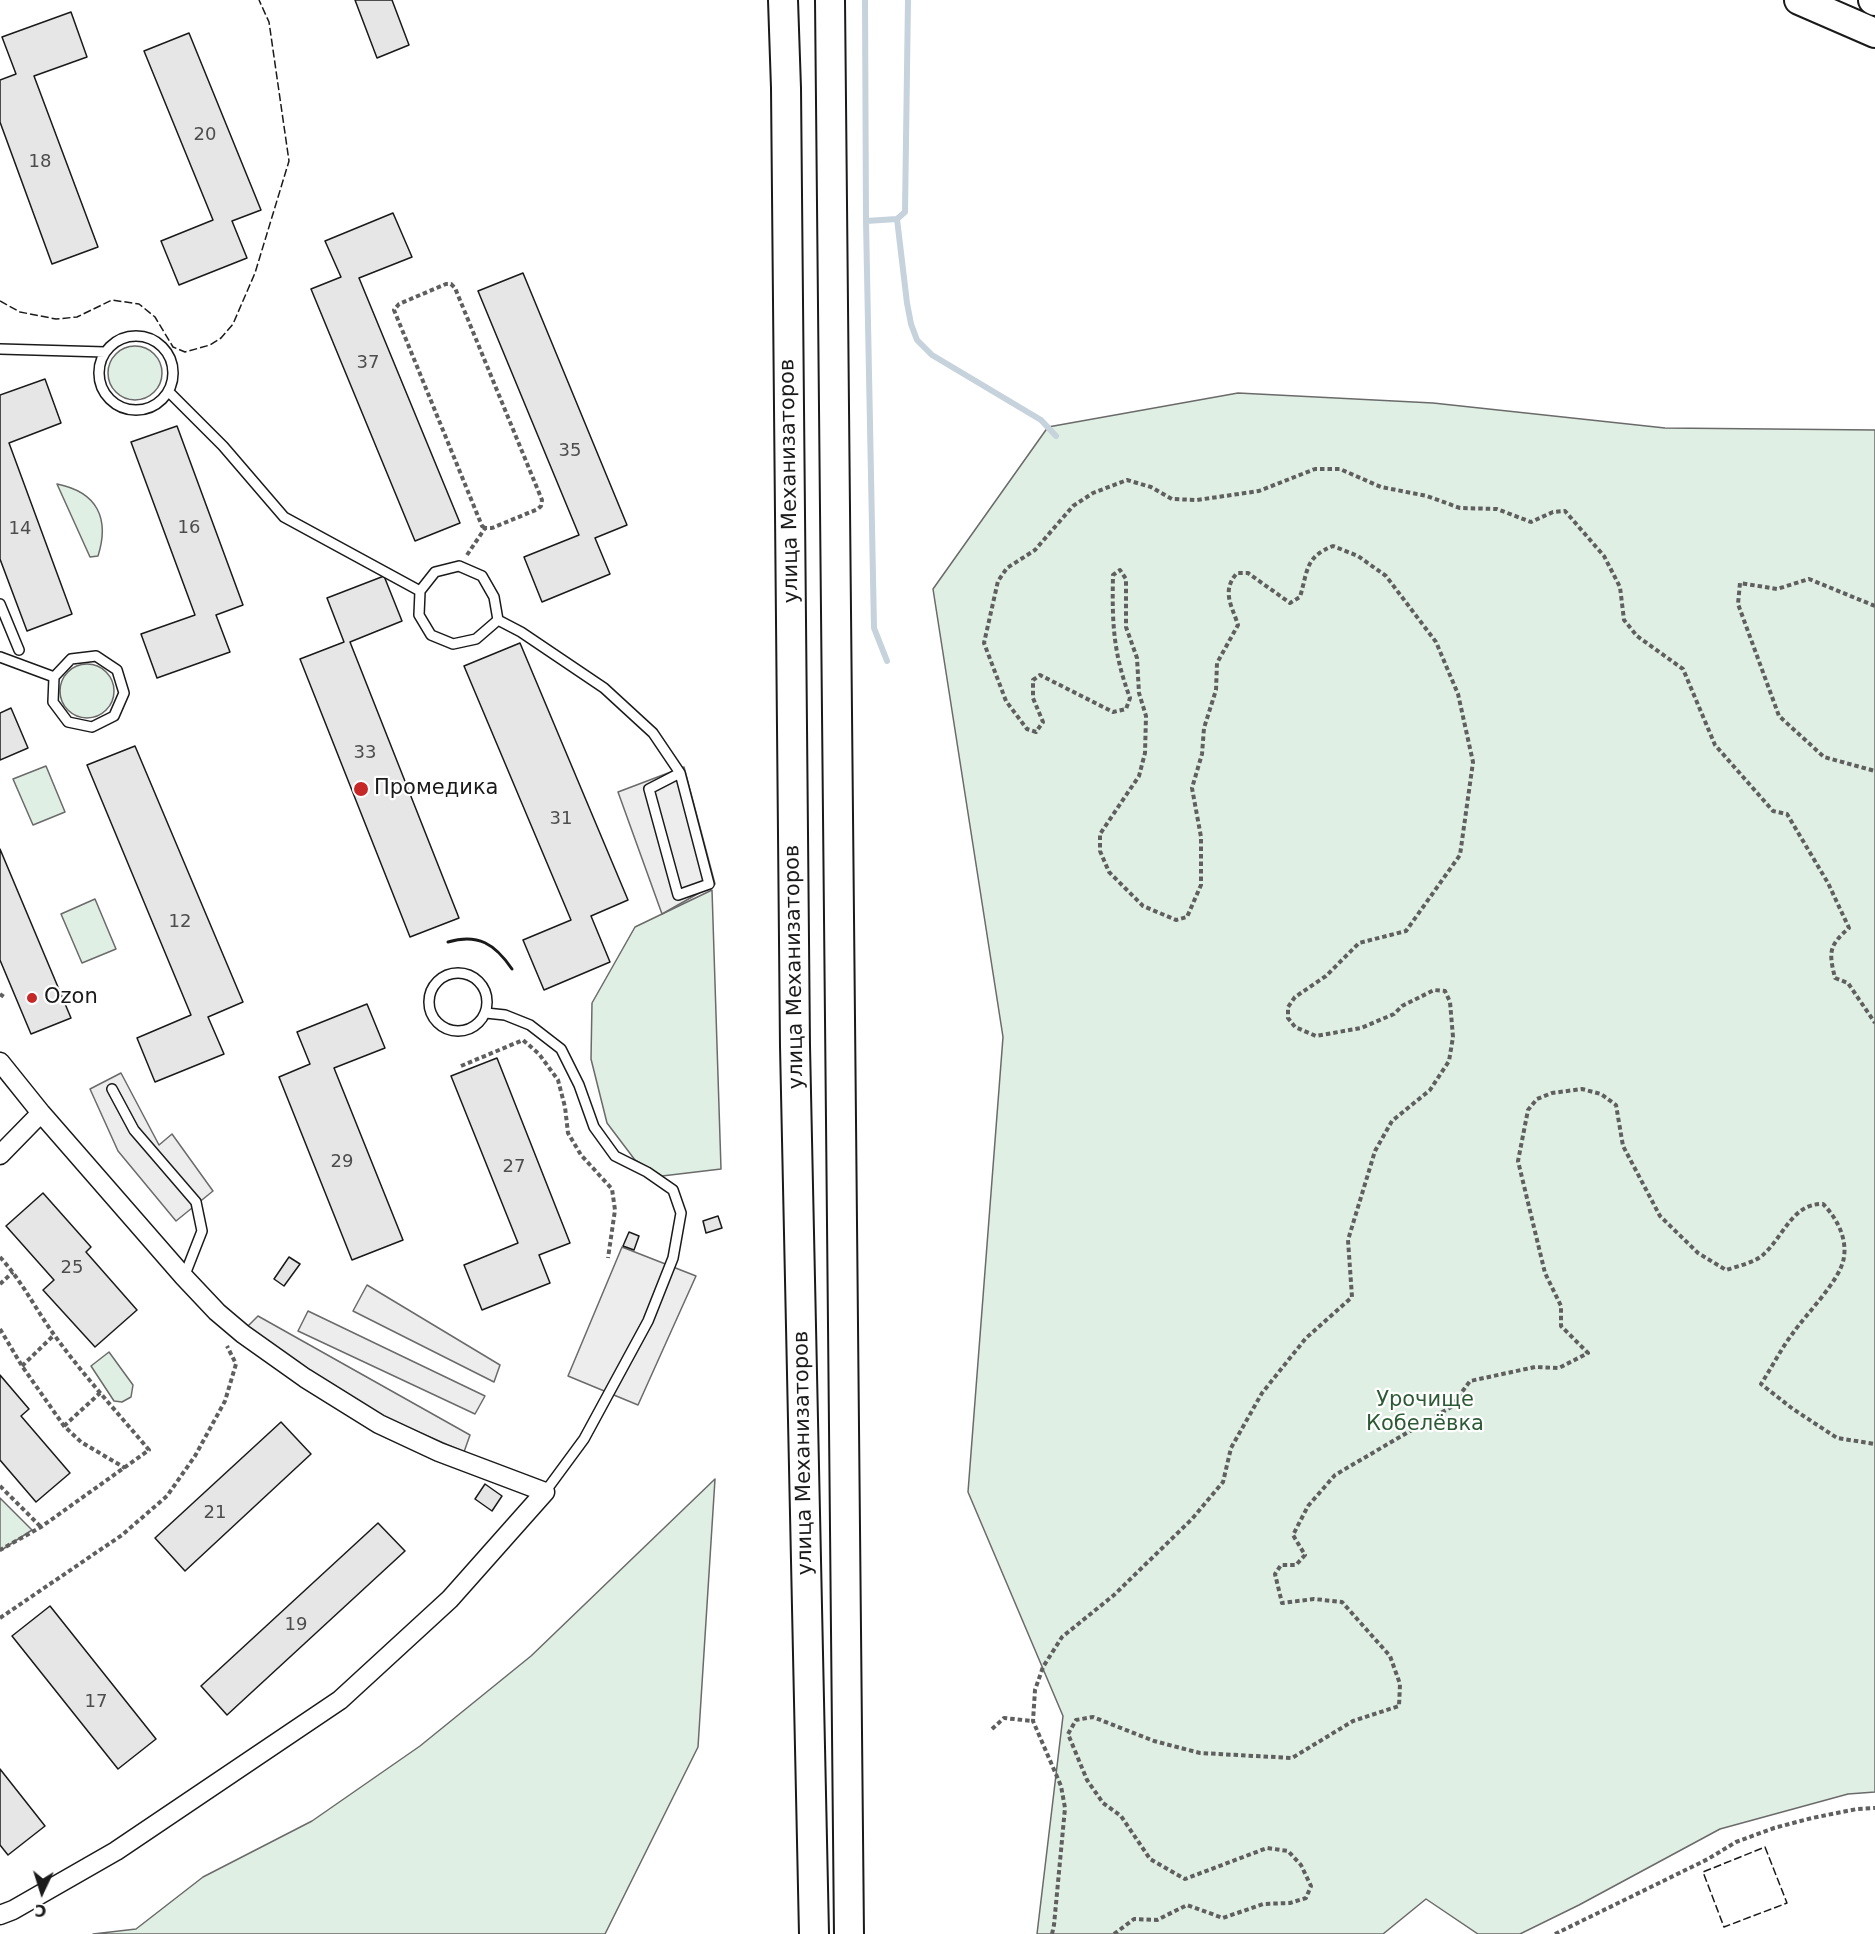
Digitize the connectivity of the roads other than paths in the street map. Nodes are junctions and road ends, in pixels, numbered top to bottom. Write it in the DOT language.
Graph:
graph roads {
  1 [pos="783,0"];
  2 [pos="830,0"];
  3 [pos="1799,0"];
  4 [pos="1875,33"];
  5 [pos="0,349"];
  6 [pos="105,352"];
  7 [pos="168,392"];
  8 [pos="420,591"];
  9 [pos="0,604"];
  10 [pos="498,620"];
  11 [pos="19,650"];
  12 [pos="0,657"];
  13 [pos="54,677"];
  14 [pos="680,773"];
  15 [pos="486,1013"];
  16 [pos="0,1062"];
  17 [pos="112,1089"];
  18 [pos="41,1113"];
  19 [pos="0,1155"];
  20 [pos="184,1277"];
  21 [pos="545,1492"];
  22 [pos="0,1915"];
  23 [pos="814,1934"];
  24 [pos="849,1934"];
  1 -- 23 [label="main road, улица Механизаторов"];
  2 -- 24 [label="main road, улица Механизаторов"];
  3 -- 4 [label="main road"];
  5 -- 6 [label="lane"];
  6 -- 7 [label="lane"];
  6 -- 7 [label="lane"];
  7 -- 8 [label="lane"];
  8 -- 10 [label="lane"];
  8 -- 10 [label="lane"];
  9 -- 11 [label="lane"];
  10 -- 14 [label="lane"];
  12 -- 13 [label="lane"];
  13 -- 13 [label="lane"];
  14 -- 14 [label="lane"];
  15 -- 15 [label="lane"];
  15 -- 21 [label="lane"];
  16 -- 18 [label="street"];
  17 -- 20 [label="lane"];
  18 -- 19 [label="street"];
  18 -- 20 [label="street"];
  20 -- 21 [label="street"];
  21 -- 22 [label="street"];
}
